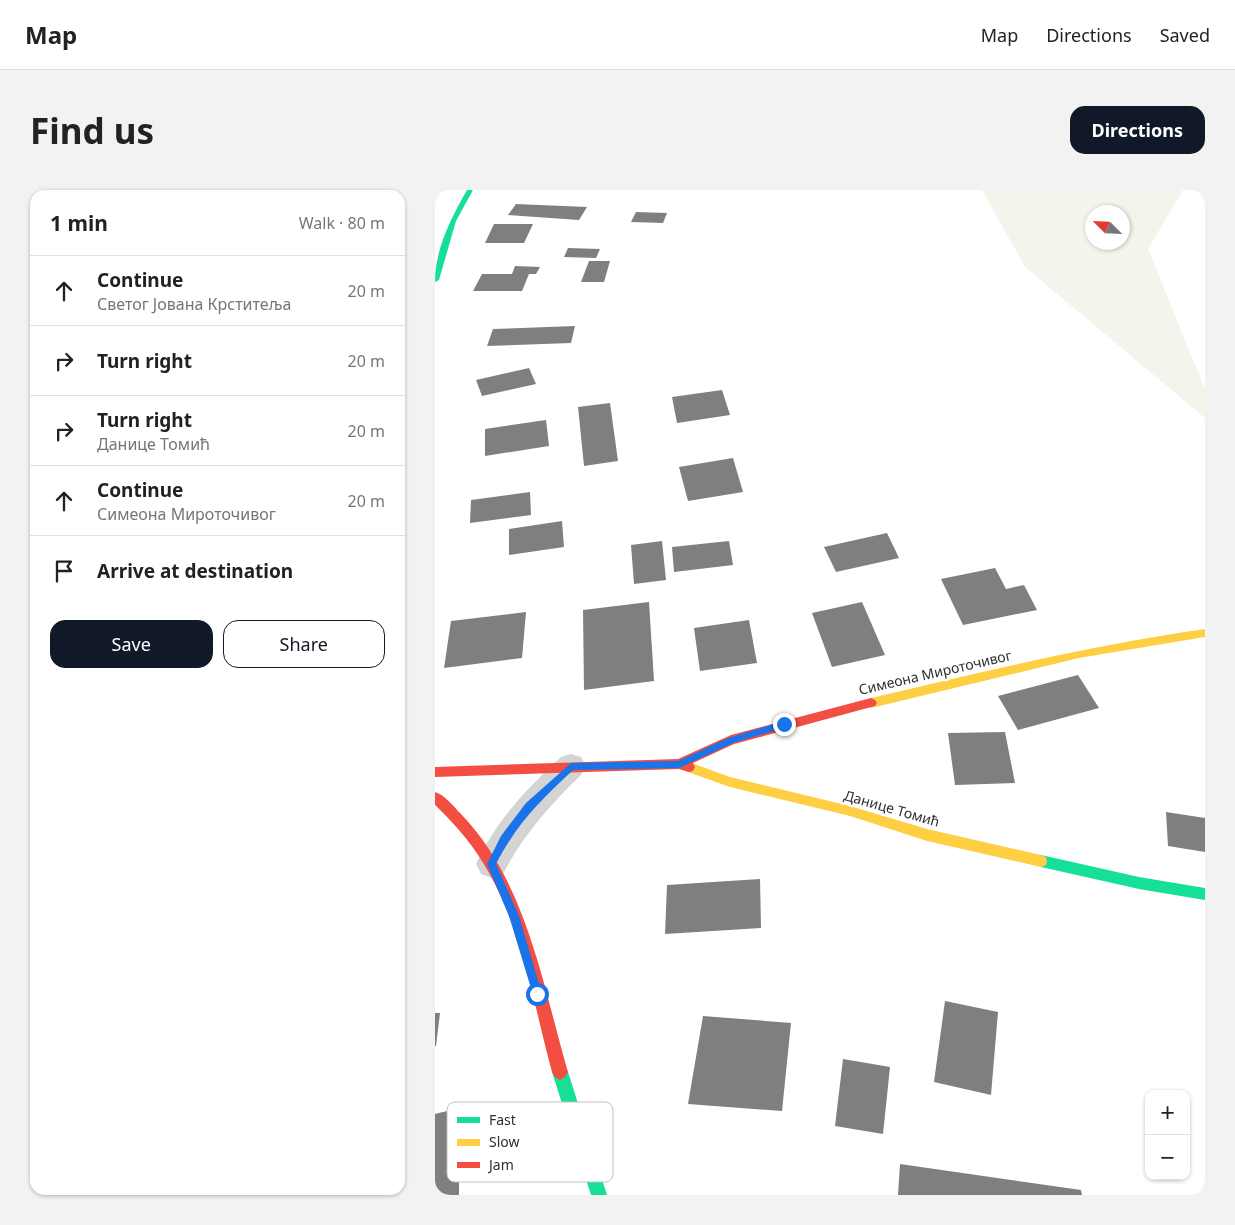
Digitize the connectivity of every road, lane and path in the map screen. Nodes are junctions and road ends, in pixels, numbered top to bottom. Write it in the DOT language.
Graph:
graph roads {
  1 [pos="469,190"];
  2 [pos="435,280"];
  3 [pos="1205,633"];
  4 [pos="679,764"];
  5 [pos="571,766"];
  6 [pos="435,772"];
  7 [pos="435,797"];
  8 [pos="492,864"];
  9 [pos="1205,894"];
  10 [pos="569,1102"];
  11 [pos="595,1182"];
  12 [pos="599,1195"];
  1 -- 2 [label="street"];
  3 -- 4 [label="street, Симеона Мироточивог"];
  4 -- 5 [label="street, Данице Томић"];
  4 -- 9 [label="street, Данице Томић"];
  5 -- 6 [label="street, Данице Томић"];
  5 -- 8 [label="street"];
  7 -- 8 [label="street"];
  8 -- 10 [label="street"];
  11 -- 12 [label="street"];
}
